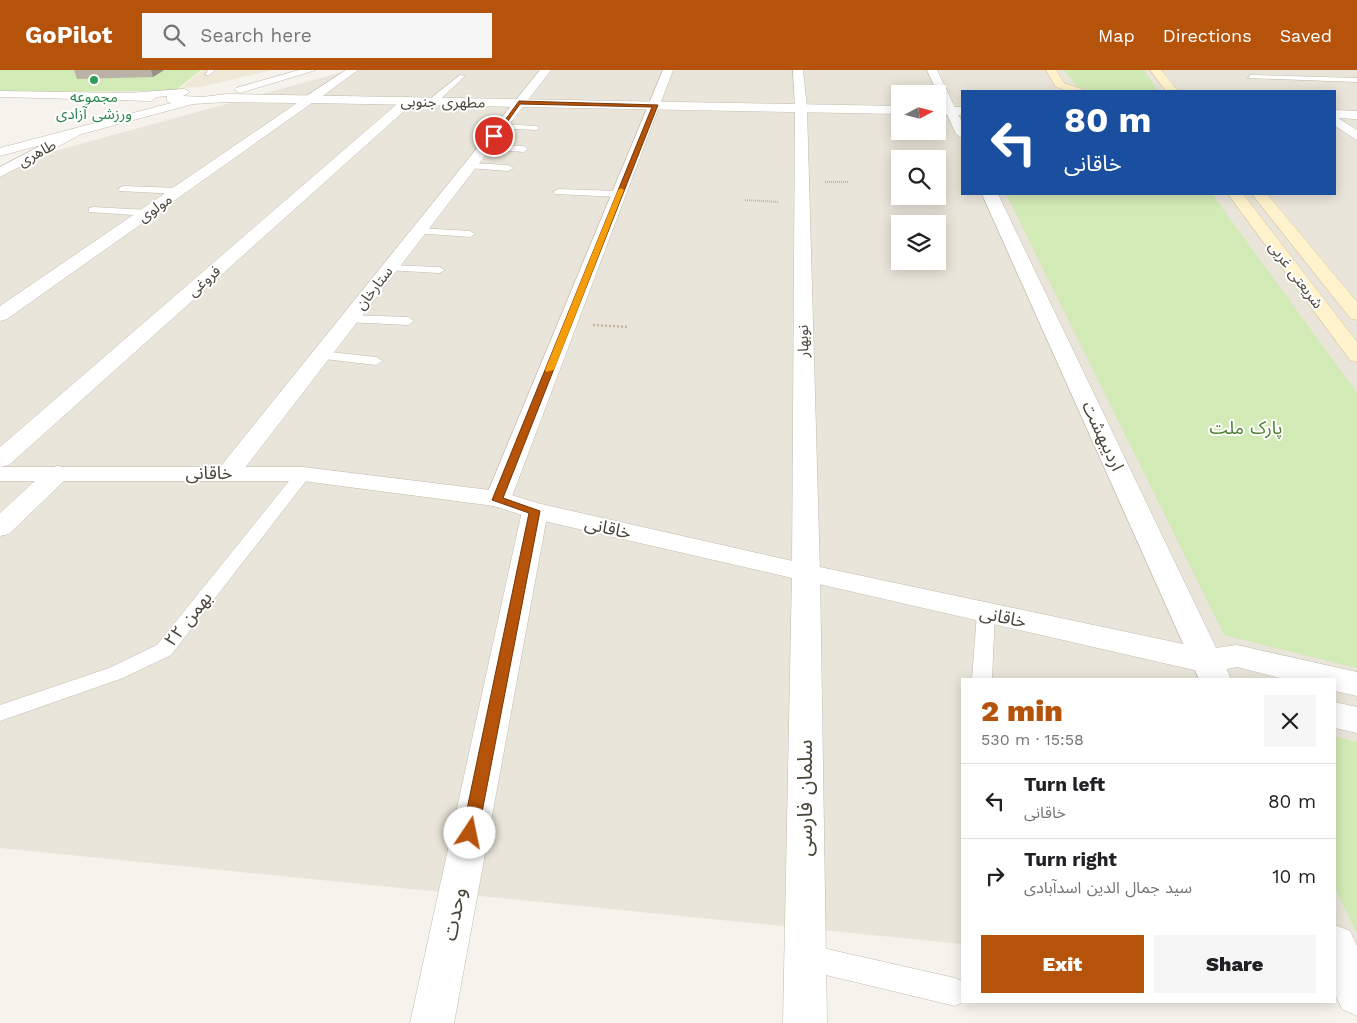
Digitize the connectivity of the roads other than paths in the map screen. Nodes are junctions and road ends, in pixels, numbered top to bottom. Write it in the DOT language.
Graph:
graph roads {
  1 [pos="311,70"];
  2 [pos="353,70"];
  3 [pos="546,70"];
  4 [pos="668,70"];
  5 [pos="798,70"];
  6 [pos="932,70"];
  7 [pos="1051,70"];
  8 [pos="1156,70"];
  9 [pos="1243,71"];
  10 [pos="1327,73"];
  11 [pos="462,76"];
  12 [pos="1250,77"];
  13 [pos="1337,80"];
  14 [pos="1357,80"];
  15 [pos="1256,84"];
  16 [pos="1346,85"];
  17 [pos="1061,88"];
  18 [pos="1075,90"];
  19 [pos="1169,90"];
  20 [pos="0,94"];
  21 [pos="132,95"];
  22 [pos="188,96"];
  23 [pos="228,96"];
  24 [pos="309,100"];
  25 [pos="408,101"];
  26 [pos="433,101"];
  27 [pos="519,103"];
  28 [pos="655,105"];
  29 [pos="801,108"];
  30 [pos="891,110"];
  31 [pos="957,111"];
  32 [pos="1336,114"];
  33 [pos="1357,115"];
  34 [pos="1336,121"];
  35 [pos="502,126"];
  36 [pos="536,128"];
  37 [pos="961,129"];
  38 [pos="73,133"];
  39 [pos="1357,136"];
  40 [pos="485,147"];
  41 [pos="524,149"];
  42 [pos="0,152"];
  43 [pos="471,166"];
  44 [pos="508,168"];
  45 [pos="0,173"];
  46 [pos="123,189"];
  47 [pos="179,191"];
  48 [pos="558,192"];
  49 [pos="620,194"];
  50 [pos="990,195"];
  51 [pos="1236,195"];
  52 [pos="1260,195"];
  53 [pos="93,210"];
  54 [pos="148,213"];
  55 [pos="419,231"];
  56 [pos="470,234"];
  57 [pos="390,268"];
  58 [pos="439,270"];
  59 [pos="1357,314"];
  60 [pos="0,315"];
  61 [pos="350,319"];
  62 [pos="408,321"];
  63 [pos="321,355"];
  64 [pos="1357,356"];
  65 [pos="376,361"];
  66 [pos="0,460"];
  67 [pos="229,472"];
  68 [pos="58,473"];
  69 [pos="0,474"];
  70 [pos="303,474"];
  71 [pos="498,500"];
  72 [pos="535,511"];
  73 [pos="0,528"];
  74 [pos="806,573"];
  75 [pos="986,613"];
  76 [pos="1217,673"];
  77 [pos="982,678"];
  78 [pos="1331,678"];
  79 [pos="1336,679"];
  80 [pos="1357,684"];
  81 [pos="0,713"];
  82 [pos="1336,715"];
  83 [pos="1357,720"];
  84 [pos="1336,947"];
  85 [pos="805,957"];
  86 [pos="955,992"];
  87 [pos="1357,994"];
  88 [pos="432,1023"];
  89 [pos="805,1023"];
  1 -- 23 [label="street"];
  2 -- 24 [label="street, مولوی"];
  3 -- 27 [label="street, ستارخان"];
  4 -- 28 [label="street"];
  5 -- 29 [label="street, نوبهار"];
  6 -- 31 [label="street"];
  7 -- 17 [label="main road"];
  8 -- 19 [label="main road"];
  9 -- 12 [label="lane"];
  10 -- 13 [label="lane"];
  11 -- 26 [label="lane"];
  12 -- 13 [label="lane"];
  12 -- 15 [label="lane"];
  13 -- 14 [label="lane"];
  13 -- 16 [label="lane"];
  17 -- 18 [label="main road"];
  20 -- 21 [label="street"];
  21 -- 22 [label="street"];
  21 -- 22 [label="street"];
  22 -- 23 [label="street"];
  22 -- 38 [label="street"];
  23 -- 24 [label="street, مطهری جنوبی"];
  24 -- 25 [label="street, مطهری جنوبی"];
  24 -- 47 [label="street, مولوی"];
  25 -- 26 [label="street, مطهری جنوبی"];
  25 -- 66 [label="street, فروغی"];
  26 -- 27 [label="street, مطهری جنوبی"];
  27 -- 28 [label="street, مطهری جنوبی"];
  27 -- 35 [label="street, ستارخان"];
  28 -- 29 [label="street, مطهری جنوبی"];
  28 -- 49 [label="street"];
  29 -- 30 [label="street, مطهری جنوبی"];
  29 -- 74 [label="street, نوبهار"];
  31 -- 37 [label="street"];
  32 -- 33 [label="street"];
  34 -- 39 [label="street"];
  35 -- 36 [label="lane"];
  35 -- 40 [label="street, ستارخان"];
  38 -- 42 [label="street"];
  38 -- 45 [label="street, طاهری"];
  40 -- 41 [label="lane"];
  40 -- 43 [label="street, ستارخان"];
  43 -- 44 [label="lane"];
  43 -- 55 [label="street, ستارخان"];
  46 -- 47 [label="lane"];
  47 -- 54 [label="street, مولوی"];
  48 -- 49 [label="lane"];
  49 -- 71 [label="street"];
  50 -- 76 [label="street, اردیبهشت"];
  51 -- 64 [label="main road, شریعتی غربی"];
  52 -- 59 [label="main road, شریعتی غربی"];
  53 -- 54 [label="lane"];
  54 -- 60 [label="street, مولوی"];
  55 -- 56 [label="lane"];
  55 -- 57 [label="street, ستارخان"];
  57 -- 58 [label="lane"];
  57 -- 61 [label="street, ستارخان"];
  61 -- 62 [label="lane"];
  61 -- 63 [label="street, ستارخان"];
  63 -- 65 [label="lane"];
  63 -- 67 [label="street, ستارخان"];
  67 -- 68 [label="street, خاقانی"];
  67 -- 70 [label="street, خاقانی"];
  68 -- 69 [label="street, خاقانی"];
  68 -- 73 [label="street"];
  70 -- 71 [label="street, خاقانی"];
  70 -- 81 [label="lane, ۲۲ بهمن"];
  71 -- 72 [label="street, خاقانی"];
  72 -- 74 [label="street, خاقانی"];
  72 -- 88 [label="street, وحدت"];
  74 -- 75 [label="street, خاقانی"];
  74 -- 85 [label="street, سلمان فارسی"];
  75 -- 76 [label="street, خاقانی"];
  75 -- 77 [label="lane"];
  76 -- 78 [label="street, خاقانی"];
  79 -- 80 [label="street, خاقانی"];
  82 -- 83 [label="street"];
  84 -- 87 [label="street"];
  85 -- 86 [label="lane"];
  85 -- 89 [label="street, سلمان فارسی"];
}
